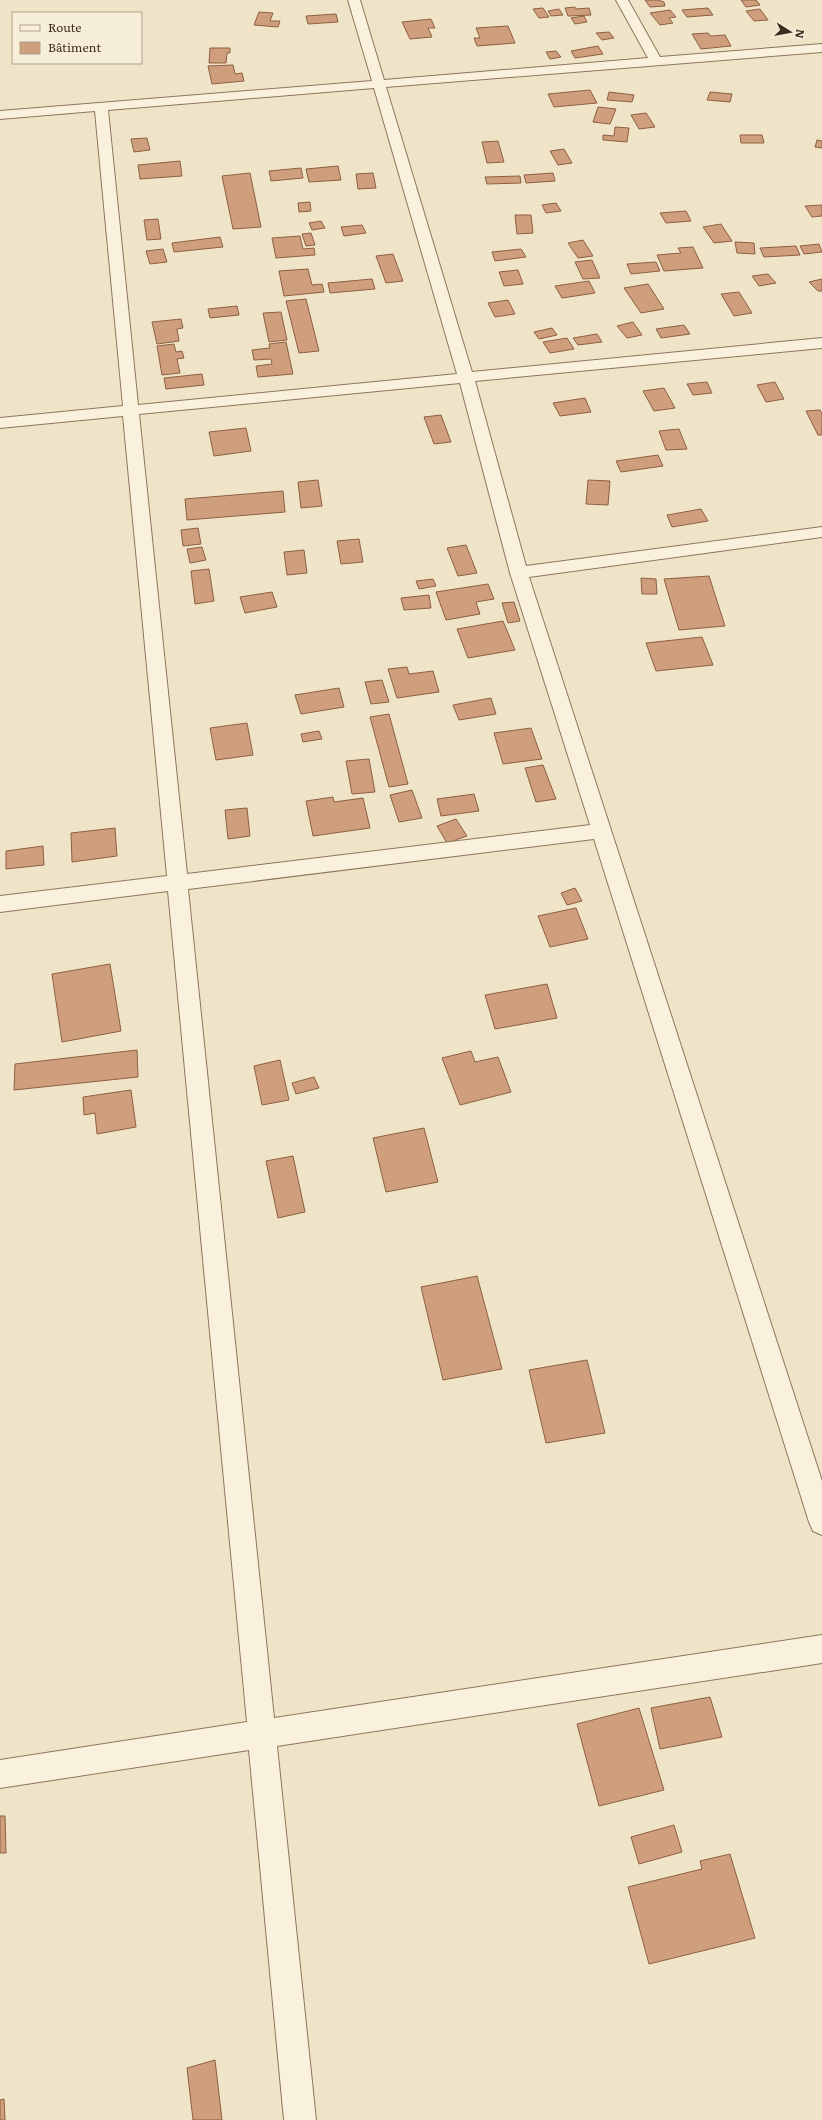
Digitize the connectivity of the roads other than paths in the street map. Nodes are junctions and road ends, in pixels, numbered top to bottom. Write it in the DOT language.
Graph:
graph roads {
  1 [pos="354,0"];
  2 [pos="622,0"];
  3 [pos="822,48"];
  4 [pos="656,62"];
  5 [pos="379,84"];
  6 [pos="101,106"];
  7 [pos="0,115"];
  8 [pos="822,342"];
  9 [pos="466,377"];
  10 [pos="131,410"];
  11 [pos="0,423"];
  12 [pos="822,532"];
  13 [pos="519,573"];
  14 [pos="601,831"];
  15 [pos="177,882"];
  16 [pos="0,904"];
  17 [pos="822,1522"];
  18 [pos="822,1649"];
  19 [pos="262,1734"];
  20 [pos="0,1774"];
  21 [pos="300,2120"];
  1 -- 5 [label="street"];
  2 -- 4 [label="street"];
  3 -- 4 [label="street"];
  4 -- 5 [label="street"];
  5 -- 6 [label="street"];
  5 -- 9 [label="street"];
  6 -- 7 [label="street"];
  6 -- 10 [label="street"];
  8 -- 9 [label="street"];
  9 -- 10 [label="street"];
  9 -- 13 [label="street"];
  10 -- 11 [label="street"];
  10 -- 15 [label="street"];
  12 -- 13 [label="street"];
  13 -- 14 [label="street"];
  14 -- 15 [label="street"];
  14 -- 17 [label="street"];
  15 -- 16 [label="street"];
  15 -- 19 [label="street"];
  18 -- 19 [label="street"];
  19 -- 20 [label="street"];
  19 -- 21 [label="street"];
}
